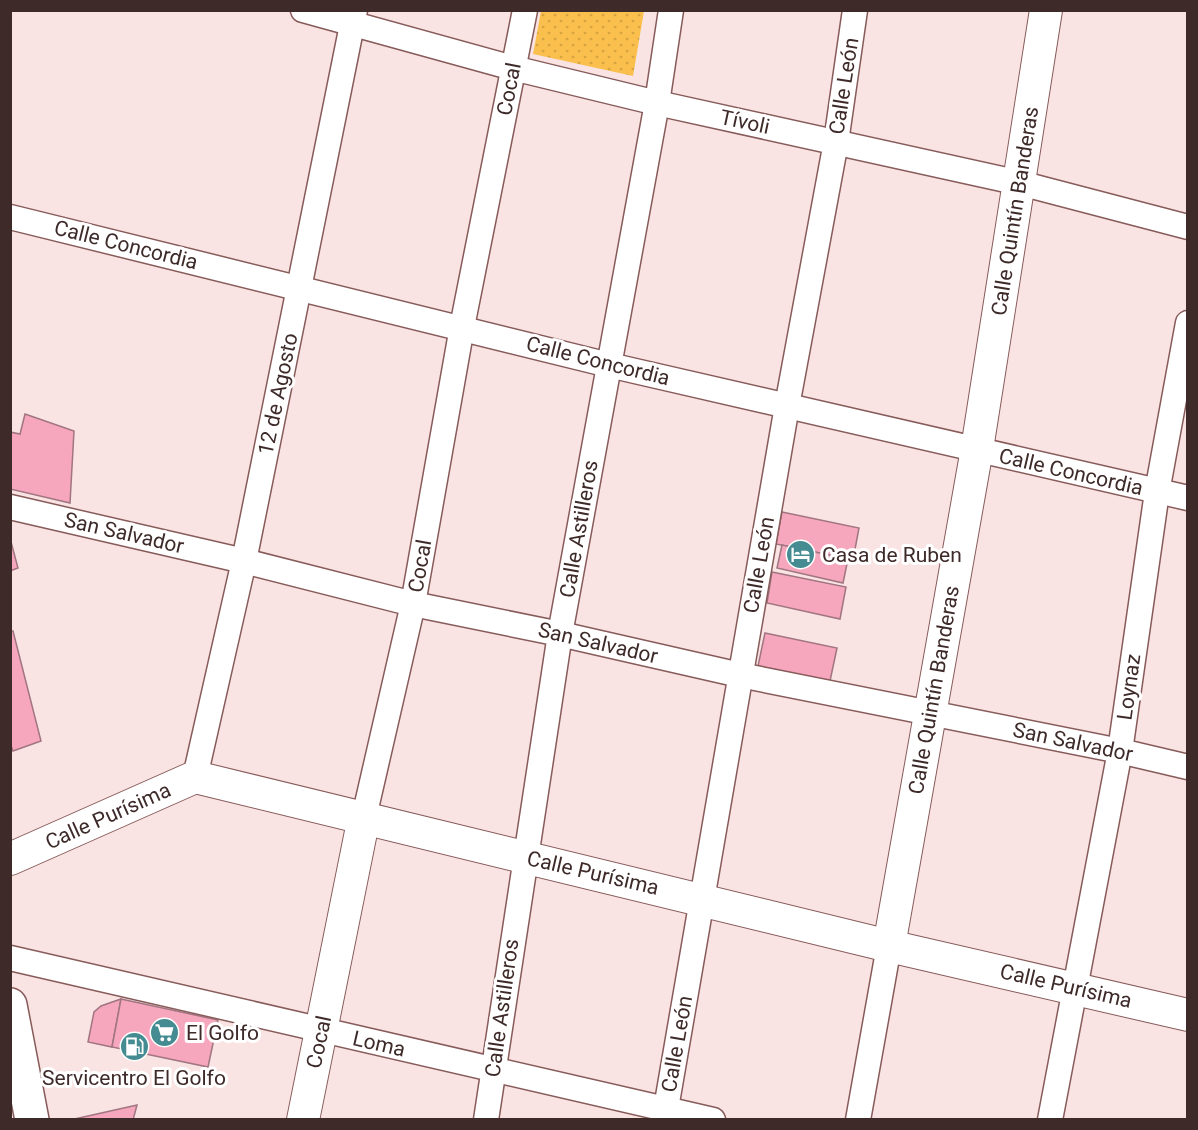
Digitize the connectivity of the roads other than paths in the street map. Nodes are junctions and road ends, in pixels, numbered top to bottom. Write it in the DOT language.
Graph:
graph roads {
  1 [pos="303,10"];
  2 [pos="525,10"];
  3 [pos="671,10"];
  4 [pos="855,10"];
  5 [pos="1046,10"];
  6 [pos="354,17"];
  7 [pos="513,68"];
  8 [pos="657,103"];
  9 [pos="836,141"];
  10 [pos="1020,183"];
  11 [pos="10,217"];
  12 [pos="1188,227"];
  13 [pos="300,287"];
  14 [pos="1188,323"];
  15 [pos="462,327"];
  16 [pos="609,365"];
  17 [pos="787,406"];
  18 [pos="977,449"];
  19 [pos="1157,492"];
  20 [pos="1188,498"];
  21 [pos="10,507"];
  22 [pos="244,561"];
  23 [pos="413,604"];
  24 [pos="560,634"];
  25 [pos="740,675"];
  26 [pos="929,713"];
  27 [pos="1120,751"];
  28 [pos="1188,767"];
  29 [pos="195,777"];
  30 [pos="364,817"];
  31 [pos="524,856"];
  32 [pos="10,859"];
  33 [pos="702,899"];
  34 [pos="889,946"];
  35 [pos="10,958"];
  36 [pos="1074,988"];
  37 [pos="10,1005"];
  38 [pos="1188,1015"];
  39 [pos="322,1030"];
  40 [pos="494,1071"];
  41 [pos="664,1114"];
  42 [pos="32,1119"];
  43 [pos="303,1119"];
  44 [pos="486,1119"];
  45 [pos="712,1119"];
  46 [pos="858,1119"];
  47 [pos="1050,1119"];
  1 -- 6 [label="street, Tívoli"];
  2 -- 7 [label="street, Cocal"];
  3 -- 8 [label="street, Calle Astilleros"];
  4 -- 9 [label="street, Calle León"];
  5 -- 10 [label="street, Calle Quintín Banderas"];
  6 -- 7 [label="street, Tívoli"];
  6 -- 13 [label="street, 12 de Agosto"];
  7 -- 8 [label="street, Tívoli"];
  7 -- 15 [label="street, Cocal"];
  8 -- 9 [label="street, Tívoli"];
  8 -- 16 [label="street, Calle Astilleros"];
  9 -- 10 [label="street, Tívoli"];
  9 -- 17 [label="street, Calle León"];
  10 -- 12 [label="street, Tívoli"];
  10 -- 18 [label="street, Calle Quintín Banderas"];
  11 -- 13 [label="street, Calle Concordia"];
  13 -- 15 [label="street, Calle Concordia"];
  13 -- 22 [label="street, 12 de Agosto"];
  14 -- 19 [label="street, Loynaz"];
  15 -- 16 [label="street, Calle Concordia"];
  15 -- 23 [label="street, Cocal"];
  16 -- 17 [label="street, Calle Concordia"];
  16 -- 24 [label="street, Calle Astilleros"];
  17 -- 18 [label="street, Calle Concordia"];
  17 -- 25 [label="street, Calle León"];
  18 -- 19 [label="street, Calle Concordia"];
  18 -- 26 [label="street, Calle Quintín Banderas"];
  19 -- 20 [label="street, Calle Concordia"];
  19 -- 27 [label="street, Loynaz"];
  21 -- 22 [label="street, San Salvador"];
  22 -- 23 [label="street, San Salvador"];
  22 -- 29 [label="street, 12 de Agosto"];
  23 -- 24 [label="street, San Salvador"];
  23 -- 30 [label="street, Cocal"];
  24 -- 25 [label="street, San Salvador"];
  24 -- 31 [label="street, Calle Astilleros"];
  25 -- 26 [label="street, San Salvador"];
  25 -- 33 [label="street, Calle León"];
  26 -- 27 [label="street, San Salvador"];
  26 -- 34 [label="street, Calle Quintín Banderas"];
  27 -- 28 [label="street, San Salvador"];
  27 -- 36 [label="street, Loynaz"];
  29 -- 30 [label="street, Calle Purísima"];
  29 -- 32 [label="street, Calle Purísima"];
  30 -- 31 [label="street, Calle Purísima"];
  30 -- 39 [label="street, Cocal"];
  31 -- 33 [label="street, Calle Purísima"];
  31 -- 40 [label="street, Calle Astilleros"];
  33 -- 34 [label="street, Calle Purísima"];
  33 -- 41 [label="street, Calle León"];
  34 -- 36 [label="street, Calle Purísima"];
  34 -- 46 [label="street, Calle Quintín Banderas"];
  35 -- 39 [label="street, Loma"];
  36 -- 38 [label="street, Calle Purísima"];
  36 -- 47 [label="street, Loynaz"];
  37 -- 42 [label="main road"];
  39 -- 40 [label="street, Loma"];
  39 -- 43 [label="street, Cocal"];
  40 -- 41 [label="street, Loma"];
  40 -- 44 [label="street, Calle Astilleros"];
  41 -- 45 [label="street, Loma"];
}
